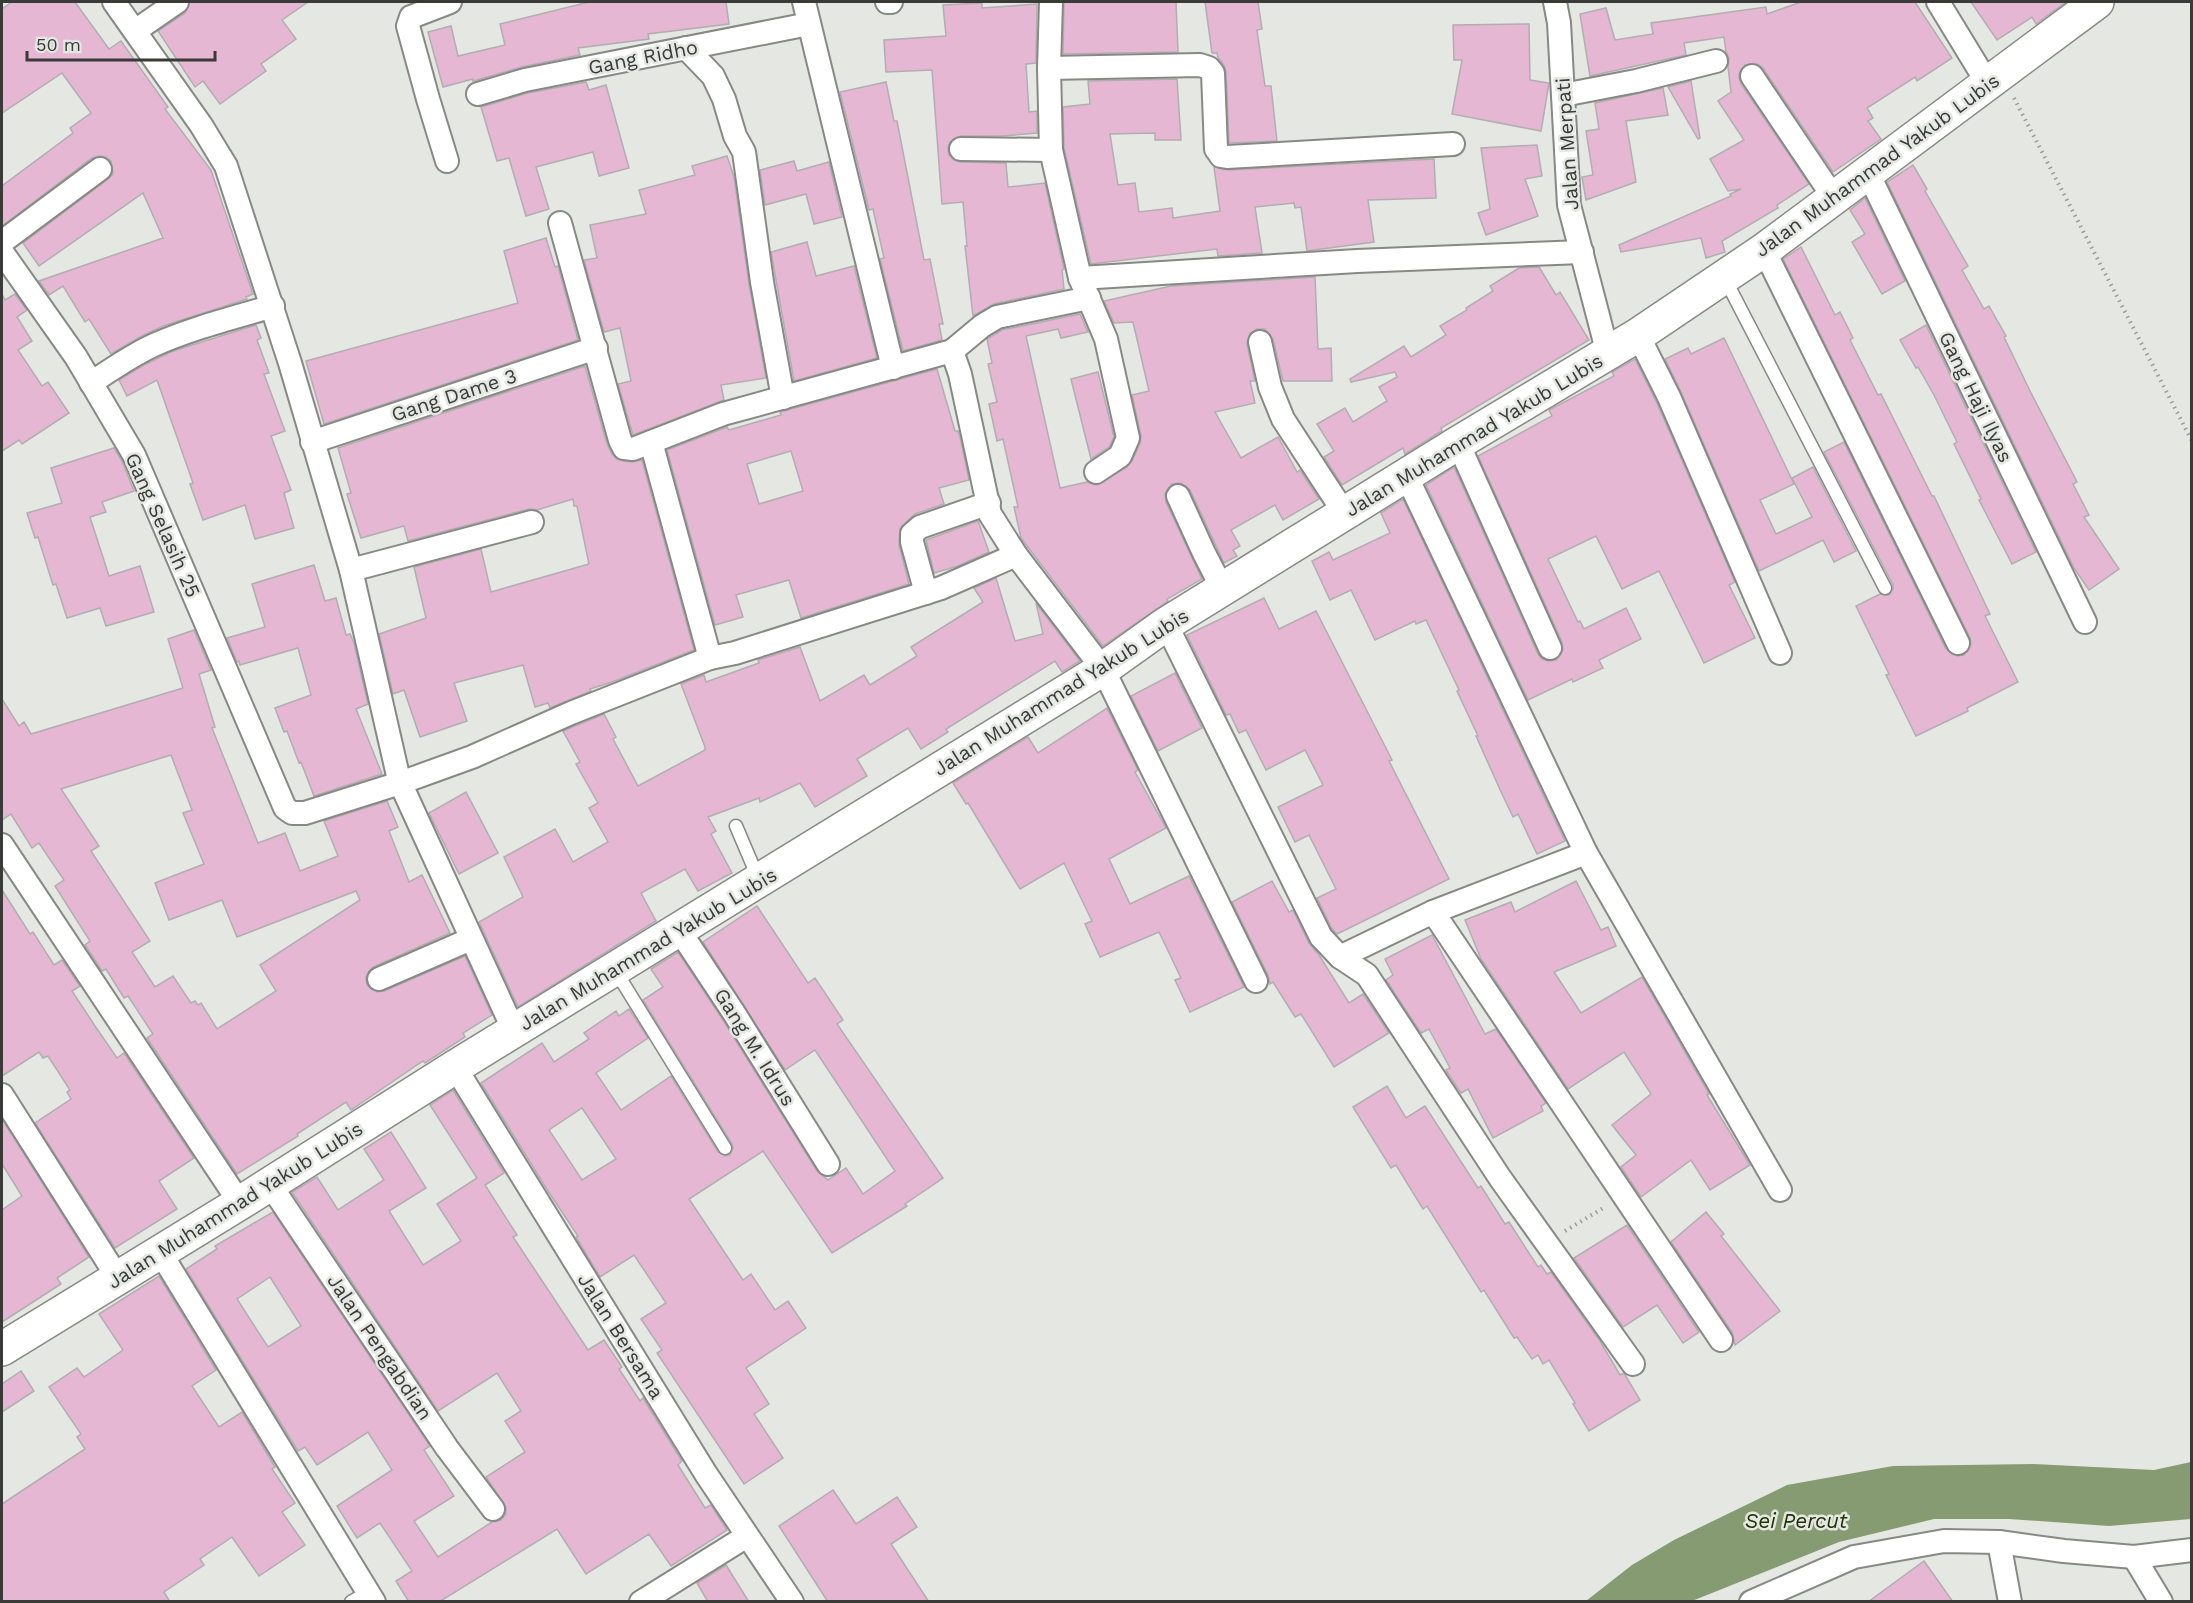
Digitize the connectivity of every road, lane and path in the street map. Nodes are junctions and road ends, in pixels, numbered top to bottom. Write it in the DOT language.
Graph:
graph roads {
  1 [pos="114,2"];
  2 [pos="177,2"];
  3 [pos="450,2"];
  4 [pos="804,2"];
  5 [pos="1051,2"];
  6 [pos="1555,2"];
  7 [pos="1938,2"];
  8 [pos="2097,2"];
  9 [pos="809,24"];
  10 [pos="135,31"];
  11 [pos="686,48"];
  12 [pos="1716,61"];
  13 [pos="1049,68"];
  14 [pos="1752,76"];
  15 [pos="2001,92"];
  16 [pos="478,94"];
  17 [pos="1563,95"];
  18 [pos="1453,144"];
  19 [pos="961,149"];
  20 [pos="1051,150"];
  21 [pos="447,161"];
  22 [pos="100,169"];
  23 [pos="1868,173"];
  24 [pos="1834,198"];
  25 [pos="560,223"];
  26 [pos="2,242"];
  27 [pos="1764,250"];
  28 [pos="2,252"];
  29 [pos="1582,252"];
  30 [pos="1724,276"];
  31 [pos="1085,288"];
  32 [pos="273,306"];
  33 [pos="1638,335"];
  34 [pos="1260,342"];
  35 [pos="596,348"];
  36 [pos="952,351"];
  37 [pos="1608,354"];
  38 [pos="893,368"];
  39 [pos="91,383"];
  40 [pos="783,398"];
  41 [pos="2192,441"];
  42 [pos="312,442"];
  43 [pos="651,442"];
  44 [pos="1458,443"];
  45 [pos="1096,472"];
  46 [pos="1406,475"];
  47 [pos="1178,496"];
  48 [pos="988,503"];
  49 [pos="1344,514"];
  50 [pos="532,522"];
  51 [pos="1016,555"];
  52 [pos="351,570"];
  53 [pos="1885,588"];
  54 [pos="1223,590"];
  55 [pos="926,593"];
  56 [pos="2085,622"];
  57 [pos="1166,624"];
  58 [pos="1958,643"];
  59 [pos="1550,648"];
  60 [pos="1780,653"];
  61 [pos="710,658"];
  62 [pos="1103,669"];
  63 [pos="400,783"];
  64 [pos="736,826"];
  65 [pos="2,845"];
  66 [pos="1587,853"];
  67 [pos="759,881"];
  68 [pos="1433,912"];
  69 [pos="679,930"];
  70 [pos="471,939"];
  71 [pos="1340,957"];
  72 [pos="615,970"];
  73 [pos="379,979"];
  74 [pos="1256,981"];
  75 [pos="514,1031"];
  76 [pos="455,1067"];
  77 [pos="2,1095"];
  78 [pos="725,1148"];
  79 [pos="828,1164"];
  80 [pos="269,1183"];
  81 [pos="1780,1190"];
  82 [pos="1623,1195"];
  83 [pos="240,1203"];
  84 [pos="1546,1243"];
  85 [pos="160,1252"];
  86 [pos="118,1278"];
  87 [pos="1721,1340"];
  88 [pos="2,1346"];
  89 [pos="1633,1364"];
  90 [pos="494,1509"];
  91 [pos="747,1536"];
  92 [pos="1999,1542"];
  93 [pos="2192,1550"];
  94 [pos="2134,1557"];
  95 [pos="364,1598"];
  96 [pos="641,1602"];
  97 [pos="792,1602"];
  98 [pos="1751,1602"];
  99 [pos="2010,1602"];
  100 [pos="2162,1602"];
  1 -- 10 [label="street"];
  2 -- 10 [label="street"];
  3 -- 21 [label="street"];
  4 -- 9 [label="street"];
  5 -- 13 [label="street"];
  6 -- 17 [label="street, Jalan Merpati"];
  7 -- 15 [label="street"];
  8 -- 15 [label="main road, Jalan Muhammad Yakub Lubis"];
  9 -- 11 [label="street, Gang Ridho"];
  9 -- 38 [label="street"];
  10 -- 32 [label="street"];
  11 -- 16 [label="street, Gang Ridho"];
  11 -- 40 [label="street"];
  12 -- 17 [label="street"];
  13 -- 18 [label="street"];
  13 -- 20 [label="street"];
  14 -- 24 [label="street"];
  15 -- 23 [label="main road, Jalan Muhammad Yakub Lubis"];
  15 -- 41 [label="path"];
  17 -- 29 [label="street, Jalan Merpati"];
  19 -- 20 [label="street"];
  20 -- 31 [label="street"];
  22 -- 26 [label="street"];
  23 -- 24 [label="main road, Jalan Muhammad Yakub Lubis"];
  23 -- 56 [label="street, Gang Haji Ilyas"];
  24 -- 27 [label="main road, Jalan Muhammad Yakub Lubis"];
  25 -- 35 [label="street"];
  27 -- 30 [label="main road, Jalan Muhammad Yakub Lubis"];
  27 -- 58 [label="street"];
  28 -- 39 [label="street, Gang Selasih 25"];
  29 -- 31 [label="street"];
  29 -- 37 [label="street, Jalan Merpati"];
  30 -- 33 [label="main road, Jalan Muhammad Yakub Lubis"];
  30 -- 53 [label="lane"];
  31 -- 36 [label="street"];
  31 -- 45 [label="street"];
  32 -- 39 [label="street"];
  32 -- 42 [label="street"];
  33 -- 37 [label="main road, Jalan Muhammad Yakub Lubis"];
  33 -- 60 [label="street"];
  34 -- 49 [label="street"];
  35 -- 42 [label="street, Gang Dame 3"];
  35 -- 43 [label="street"];
  36 -- 38 [label="street"];
  36 -- 48 [label="street"];
  37 -- 44 [label="main road, Jalan Muhammad Yakub Lubis"];
  38 -- 40 [label="street"];
  39 -- 63 [label="street, Gang Selasih 25"];
  40 -- 43 [label="street"];
  42 -- 52 [label="street"];
  43 -- 61 [label="street"];
  44 -- 46 [label="main road, Jalan Muhammad Yakub Lubis"];
  44 -- 59 [label="street"];
  46 -- 49 [label="main road, Jalan Muhammad Yakub Lubis"];
  46 -- 66 [label="street"];
  47 -- 54 [label="street"];
  48 -- 51 [label="street"];
  48 -- 55 [label="street"];
  49 -- 54 [label="main road, Jalan Muhammad Yakub Lubis"];
  50 -- 52 [label="street"];
  51 -- 55 [label="street"];
  51 -- 62 [label="street"];
  52 -- 63 [label="street"];
  54 -- 57 [label="main road, Jalan Muhammad Yakub Lubis"];
  55 -- 61 [label="street"];
  57 -- 62 [label="main road, Jalan Muhammad Yakub Lubis"];
  57 -- 71 [label="street"];
  61 -- 63 [label="street"];
  62 -- 67 [label="main road, Jalan Muhammad Yakub Lubis"];
  62 -- 74 [label="street"];
  63 -- 70 [label="street"];
  64 -- 67 [label="lane"];
  65 -- 83 [label="street"];
  66 -- 68 [label="street"];
  66 -- 81 [label="street"];
  67 -- 69 [label="main road, Jalan Muhammad Yakub Lubis"];
  68 -- 71 [label="street"];
  68 -- 82 [label="street"];
  69 -- 72 [label="main road, Jalan Muhammad Yakub Lubis"];
  69 -- 79 [label="street, Gang M. Idrus"];
  70 -- 73 [label="street"];
  70 -- 75 [label="street"];
  71 -- 84 [label="street"];
  72 -- 75 [label="main road, Jalan Muhammad Yakub Lubis"];
  72 -- 78 [label="lane"];
  75 -- 76 [label="main road, Jalan Muhammad Yakub Lubis"];
  76 -- 80 [label="main road, Jalan Muhammad Yakub Lubis"];
  76 -- 91 [label="street, Jalan Bersama"];
  77 -- 86 [label="street"];
  80 -- 83 [label="main road, Jalan Muhammad Yakub Lubis"];
  80 -- 90 [label="street, Jalan Pengabdian"];
  82 -- 84 [label="path"];
  82 -- 87 [label="street"];
  83 -- 85 [label="main road, Jalan Muhammad Yakub Lubis"];
  84 -- 89 [label="street"];
  85 -- 86 [label="main road, Jalan Muhammad Yakub Lubis"];
  85 -- 95 [label="street"];
  86 -- 88 [label="main road, Jalan Muhammad Yakub Lubis"];
  91 -- 96 [label="street"];
  91 -- 97 [label="street, Jalan Bersama"];
  92 -- 94 [label="street"];
  92 -- 98 [label="street"];
  92 -- 99 [label="street"];
  93 -- 94 [label="street"];
  94 -- 100 [label="street"];
}
